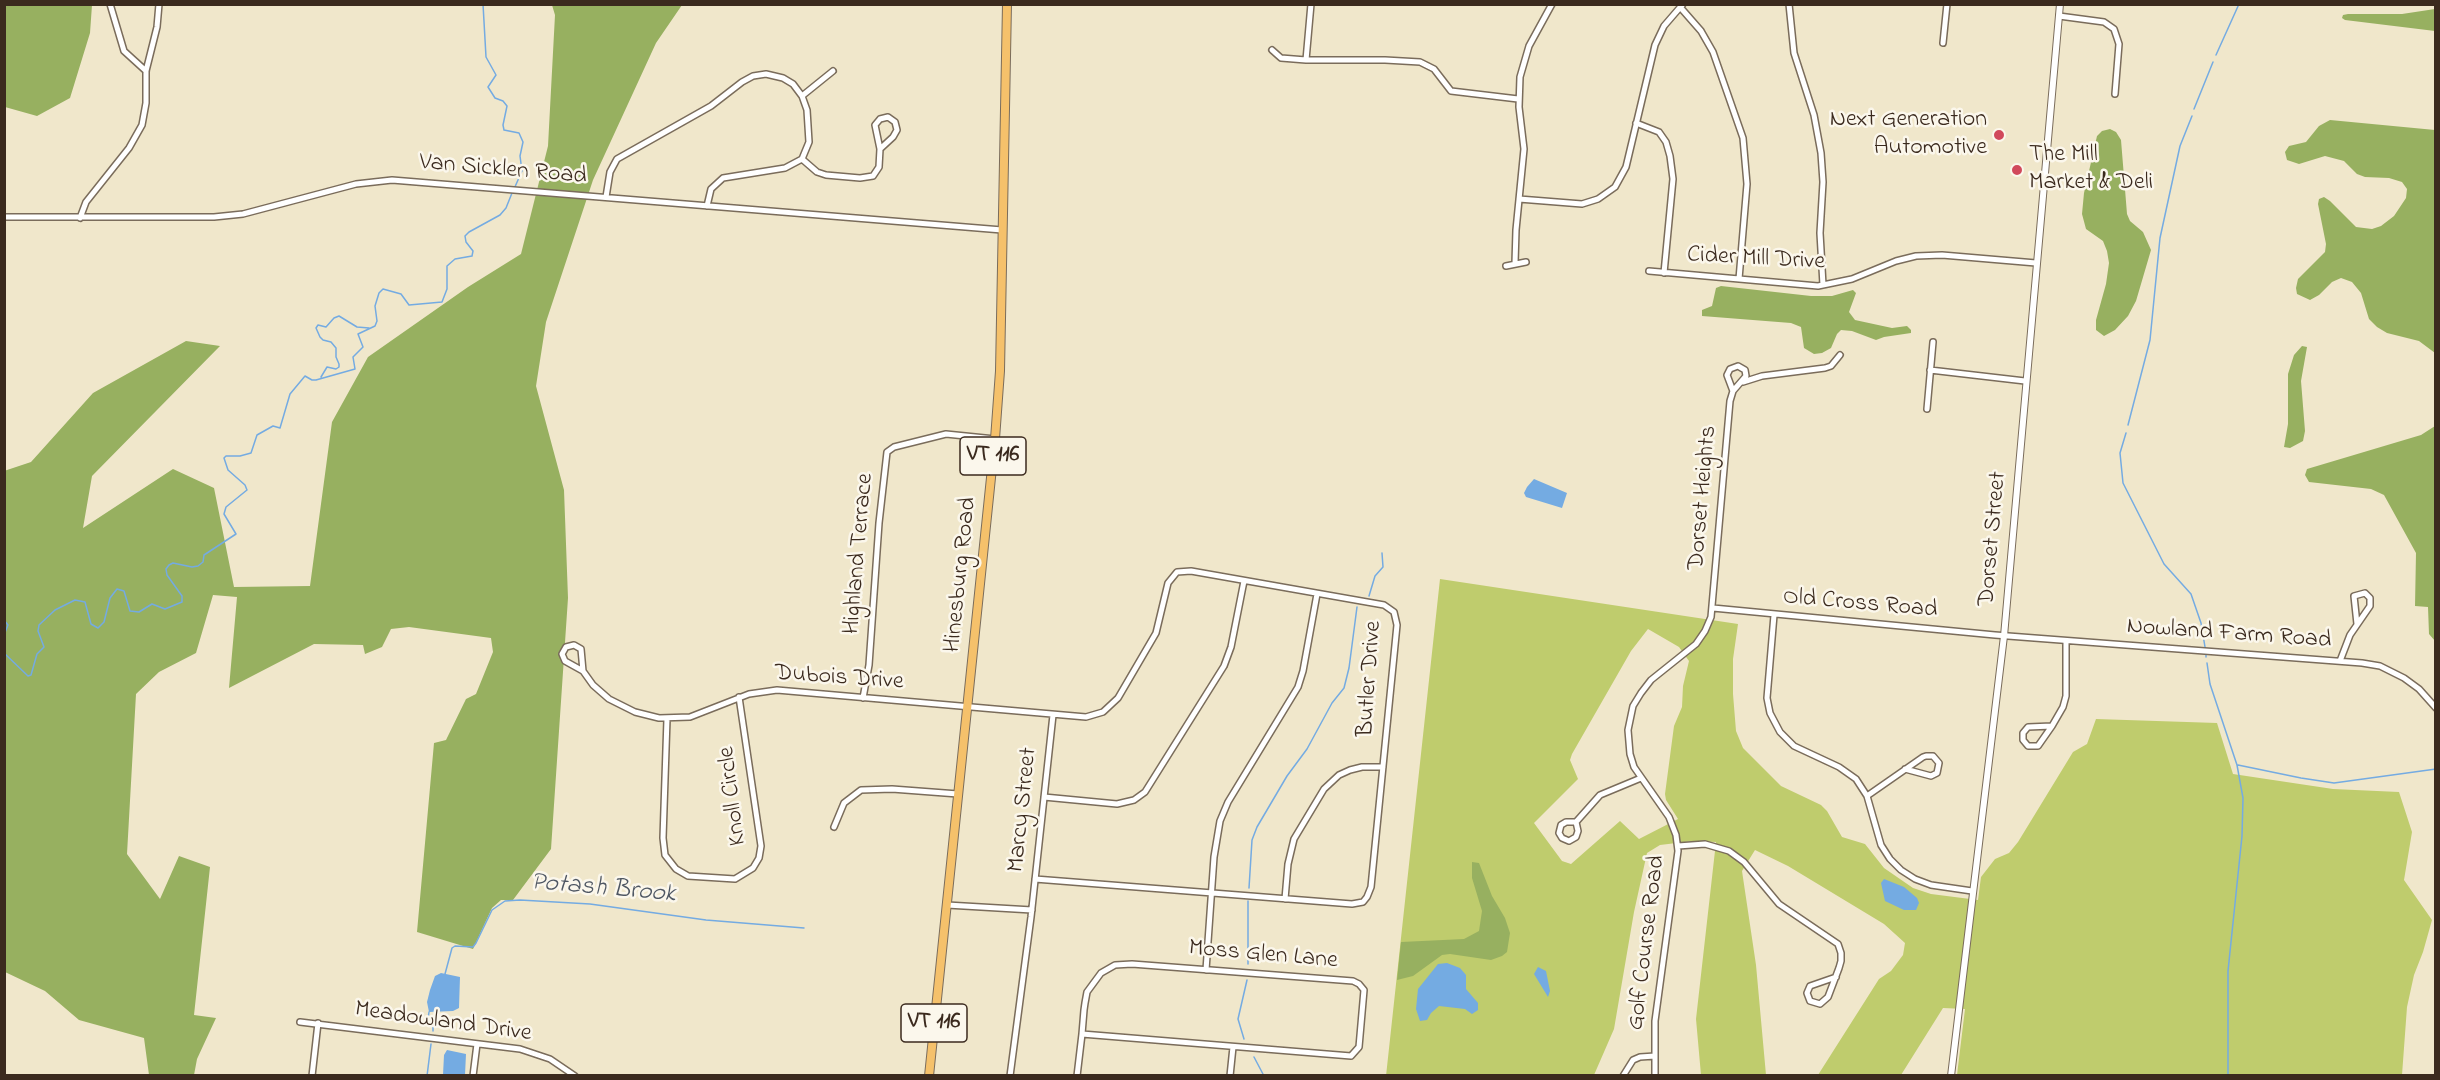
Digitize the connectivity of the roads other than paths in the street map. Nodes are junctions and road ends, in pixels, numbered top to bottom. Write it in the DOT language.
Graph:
graph roads {
  1 [pos="110,4"];
  2 [pos="159,4"];
  3 [pos="1007,4"];
  4 [pos="1311,4"];
  5 [pos="1551,4"];
  6 [pos="1789,4"];
  7 [pos="1947,4"];
  8 [pos="2060,4"];
  9 [pos="1682,6"];
  10 [pos="2059,16"];
  11 [pos="1943,43"];
  12 [pos="1272,50"];
  13 [pos="1306,60"];
  14 [pos="146,71"];
  15 [pos="833,71"];
  16 [pos="2115,94"];
  17 [pos="802,96"];
  18 [pos="1518,99"];
  19 [pos="1636,123"];
  20 [pos="880,149"];
  21 [pos="802,159"];
  22 [pos="606,197"];
  23 [pos="1519,199"];
  24 [pos="707,206"];
  25 [pos="4,217"];
  26 [pos="80,218"];
  27 [pos="1002,231"];
  28 [pos="1526,262"];
  29 [pos="1515,263"];
  30 [pos="2036,263"];
  31 [pos="1506,266"];
  32 [pos="1649,271"];
  33 [pos="1664,273"];
  34 [pos="1739,279"];
  35 [pos="1823,285"];
  36 [pos="1933,342"];
  37 [pos="1840,355"];
  38 [pos="1930,370"];
  39 [pos="2025,381"];
  40 [pos="1743,382"];
  41 [pos="1733,391"];
  42 [pos="1927,409"];
  43 [pos="995,439"];
  44 [pos="1244,581"];
  45 [pos="1317,594"];
  46 [pos="1713,608"];
  47 [pos="1774,615"];
  48 [pos="2357,624"];
  49 [pos="2004,636"];
  50 [pos="2067,640"];
  51 [pos="2340,661"];
  52 [pos="583,671"];
  53 [pos="739,697"];
  54 [pos="863,698"];
  55 [pos="969,706"];
  56 [pos="2436,708"];
  57 [pos="1053,715"];
  58 [pos="667,719"];
  59 [pos="2052,726"];
  60 [pos="1383,767"];
  61 [pos="1905,769"];
  62 [pos="1641,778"];
  63 [pos="958,794"];
  64 [pos="1867,796"];
  65 [pos="1044,797"];
  66 [pos="1576,822"];
  67 [pos="834,827"];
  68 [pos="1678,846"];
  69 [pos="1035,879"];
  70 [pos="1972,891"];
  71 [pos="1211,893"];
  72 [pos="1285,898"];
  73 [pos="947,905"];
  74 [pos="1032,910"];
  75 [pos="1206,970"];
  76 [pos="1836,977"];
  77 [pos="300,1022"];
  78 [pos="318,1023"];
  79 [pos="1082,1034"];
  80 [pos="477,1044"];
  81 [pos="1233,1047"];
  82 [pos="1655,1056"];
  83 [pos="312,1076"];
  84 [pos="473,1076"];
  85 [pos="575,1076"];
  86 [pos="929,1076"];
  87 [pos="1010,1076"];
  88 [pos="1077,1076"];
  89 [pos="1230,1076"];
  90 [pos="1623,1076"];
  91 [pos="1655,1076"];
  92 [pos="1951,1076"];
  1 -- 14 [label="street"];
  2 -- 14 [label="street"];
  3 -- 27 [label="main road, Hinesburg Road / VT 116"];
  4 -- 13 [label="street"];
  5 -- 18 [label="street"];
  6 -- 35 [label="street"];
  7 -- 11 [label="street"];
  8 -- 10 [label="street, Dorset Street"];
  9 -- 19 [label="street"];
  9 -- 34 [label="street"];
  10 -- 16 [label="street"];
  10 -- 30 [label="street, Dorset Street"];
  12 -- 13 [label="street"];
  13 -- 18 [label="street"];
  14 -- 26 [label="street"];
  15 -- 17 [label="street"];
  17 -- 21 [label="street"];
  17 -- 22 [label="street"];
  18 -- 23 [label="street"];
  19 -- 23 [label="street"];
  19 -- 33 [label="street"];
  20 -- 20 [label="street"];
  20 -- 21 [label="street"];
  21 -- 24 [label="street"];
  22 -- 24 [label="street, Van Sicklen Road"];
  22 -- 26 [label="street, Van Sicklen Road"];
  23 -- 29 [label="street"];
  24 -- 27 [label="street, Van Sicklen Road"];
  25 -- 26 [label="street, Van Sicklen Road"];
  27 -- 43 [label="main road, Hinesburg Road / VT 116"];
  28 -- 29 [label="street"];
  29 -- 31 [label="street"];
  30 -- 35 [label="street, Cider Mill Drive"];
  30 -- 39 [label="street, Dorset Street"];
  32 -- 33 [label="street, Cider Mill Drive"];
  33 -- 34 [label="street, Cider Mill Drive"];
  34 -- 35 [label="street, Cider Mill Drive"];
  36 -- 38 [label="street"];
  37 -- 40 [label="street"];
  38 -- 39 [label="street"];
  38 -- 42 [label="street"];
  39 -- 49 [label="street, Dorset Street"];
  40 -- 41 [label="street"];
  40 -- 41 [label="street, Dorset Heights"];
  41 -- 46 [label="street, Dorset Heights"];
  43 -- 54 [label="street, Highland Terrace"];
  43 -- 55 [label="main road, Hinesburg Road / VT 116"];
  44 -- 45 [label="street, Butler Drive"];
  44 -- 57 [label="street, Butler Drive"];
  44 -- 65 [label="street"];
  45 -- 60 [label="street, Butler Drive"];
  45 -- 71 [label="street"];
  46 -- 47 [label="street, Old Cross Road"];
  46 -- 62 [label="street, Golf Course Road"];
  47 -- 49 [label="street, Old Cross Road"];
  47 -- 64 [label="street"];
  48 -- 48 [label="street"];
  48 -- 51 [label="street"];
  49 -- 50 [label="street, Nowland Farm Road"];
  49 -- 70 [label="street, Dorset Street"];
  50 -- 51 [label="street, Nowland Farm Road"];
  50 -- 59 [label="street"];
  51 -- 56 [label="street, Nowland Farm Road"];
  52 -- 52 [label="street, Dubois Drive"];
  52 -- 58 [label="street, Dubois Drive"];
  53 -- 54 [label="street, Dubois Drive"];
  53 -- 58 [label="street, Dubois Drive"];
  53 -- 58 [label="street, Knoll Circle"];
  54 -- 55 [label="street, Dubois Drive"];
  55 -- 57 [label="street, Butler Drive"];
  55 -- 63 [label="main road, Hinesburg Road / VT 116"];
  57 -- 65 [label="street, Marcy Street"];
  59 -- 59 [label="street"];
  60 -- 72 [label="street"];
  60 -- 72 [label="street, Butler Drive"];
  61 -- 61 [label="street"];
  61 -- 64 [label="street"];
  62 -- 66 [label="street"];
  62 -- 68 [label="street, Golf Course Road"];
  63 -- 67 [label="street"];
  63 -- 73 [label="main road, Hinesburg Road / VT 116"];
  64 -- 70 [label="street"];
  65 -- 69 [label="street, Marcy Street"];
  68 -- 76 [label="street"];
  68 -- 82 [label="street, Golf Course Road"];
  69 -- 71 [label="street, Butler Drive"];
  69 -- 74 [label="street, Marcy Street"];
  70 -- 92 [label="street, Dorset Street"];
  71 -- 72 [label="street, Butler Drive"];
  71 -- 75 [label="street"];
  73 -- 74 [label="street"];
  73 -- 86 [label="main road, Hinesburg Road / VT 116"];
  74 -- 87 [label="street, Marcy Street"];
  75 -- 79 [label="street, Moss Glen Lane"];
  75 -- 81 [label="street, Moss Glen Lane"];
  76 -- 76 [label="street"];
  77 -- 78 [label="street, Meadowland Drive"];
  78 -- 80 [label="street, Meadowland Drive"];
  78 -- 83 [label="street"];
  79 -- 81 [label="street, Moss Glen Lane"];
  79 -- 88 [label="street, Moss Glen Lane"];
  80 -- 84 [label="street"];
  80 -- 85 [label="street, Meadowland Drive"];
  81 -- 89 [label="street"];
  82 -- 90 [label="street"];
  82 -- 91 [label="street, Golf Course Road"];
}
